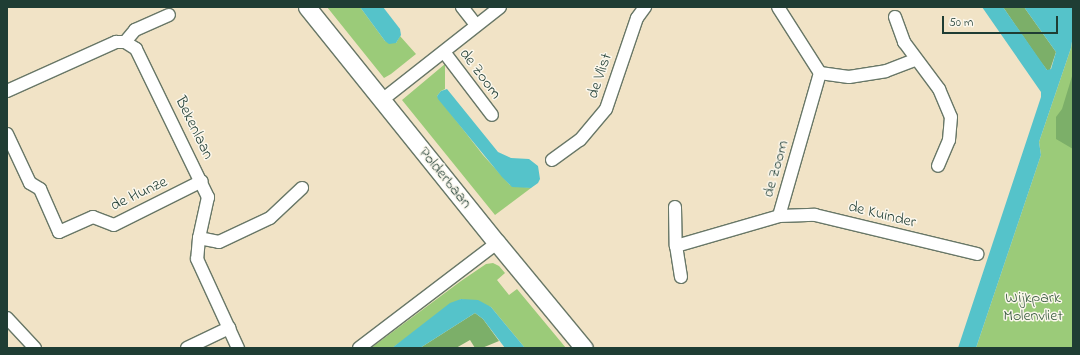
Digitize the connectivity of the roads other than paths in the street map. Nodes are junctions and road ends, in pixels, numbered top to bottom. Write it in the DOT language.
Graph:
graph roads {
  1 [pos="307,7"];
  2 [pos="462,7"];
  3 [pos="500,7"];
  4 [pos="645,7"];
  5 [pos="778,7"];
  6 [pos="169,15"];
  7 [pos="895,16"];
  8 [pos="476,25"];
  9 [pos="125,42"];
  10 [pos="444,52"];
  11 [pos="915,60"];
  12 [pos="820,73"];
  13 [pos="7,91"];
  14 [pos="382,100"];
  15 [pos="492,115"];
  16 [pos="7,134"];
  17 [pos="552,160"];
  18 [pos="938,166"];
  19 [pos="202,181"];
  20 [pos="302,188"];
  21 [pos="675,207"];
  22 [pos="779,216"];
  23 [pos="199,238"];
  24 [pos="497,243"];
  25 [pos="676,246"];
  26 [pos="977,254"];
  27 [pos="681,277"];
  28 [pos="7,318"];
  29 [pos="229,328"];
  30 [pos="35,348"];
  31 [pos="187,348"];
  32 [pos="238,348"];
  33 [pos="359,348"];
  34 [pos="584,348"];
  1 -- 14 [label="street, Polderbaan"];
  2 -- 8 [label="street"];
  3 -- 8 [label="street, de Zoom"];
  4 -- 17 [label="street, de Vlist"];
  5 -- 12 [label="street"];
  6 -- 9 [label="street"];
  7 -- 11 [label="street"];
  8 -- 10 [label="street, de Zoom"];
  9 -- 13 [label="street"];
  9 -- 19 [label="street, Bekenlaan"];
  10 -- 14 [label="street, de Zoom"];
  10 -- 15 [label="street, de Zoom"];
  11 -- 12 [label="street"];
  11 -- 18 [label="street"];
  12 -- 22 [label="street, de Zoom"];
  14 -- 24 [label="street, Polderbaan"];
  16 -- 19 [label="street, de Hunze"];
  19 -- 23 [label="street, Bekenlaan"];
  20 -- 23 [label="street"];
  21 -- 25 [label="street"];
  22 -- 25 [label="street, de Zoom"];
  22 -- 26 [label="street, de Kuinder"];
  23 -- 29 [label="street, Bekenlaan"];
  24 -- 33 [label="street"];
  24 -- 34 [label="street, Polderbaan"];
  25 -- 27 [label="street"];
  28 -- 30 [label="street"];
  29 -- 31 [label="street"];
  29 -- 32 [label="street, Bekenlaan"];
}
